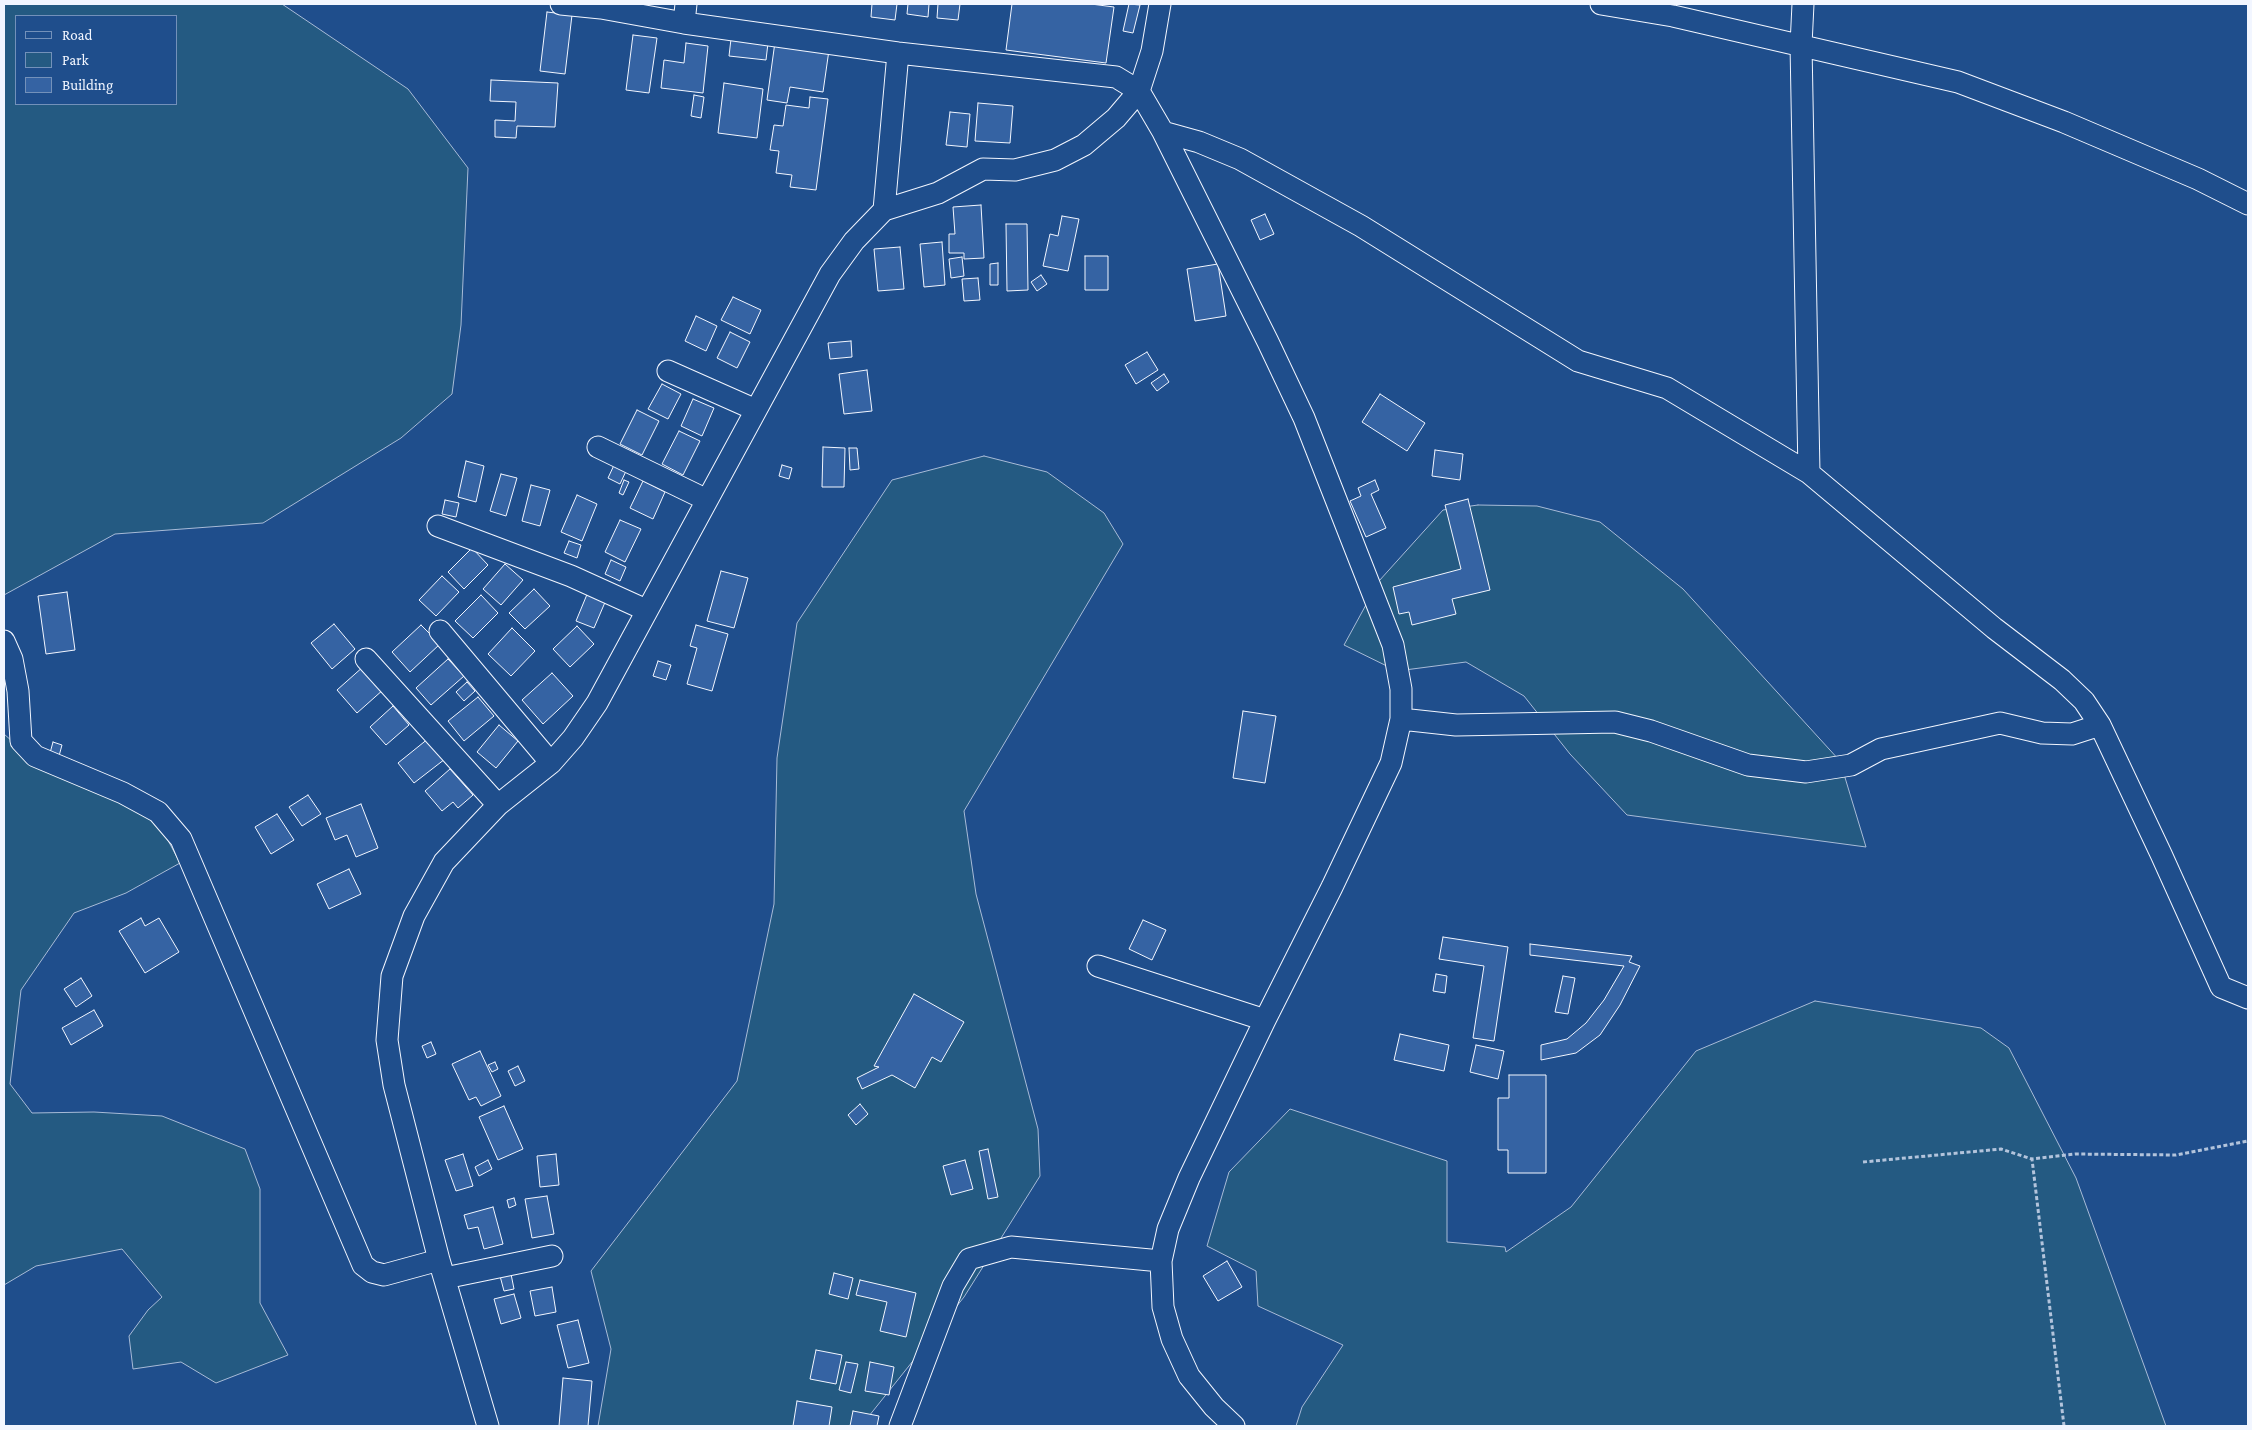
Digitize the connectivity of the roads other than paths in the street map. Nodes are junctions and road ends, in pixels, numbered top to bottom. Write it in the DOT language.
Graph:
graph roads {
  1 [pos="561,4"];
  2 [pos="1160,4"];
  3 [pos="1601,4"];
  4 [pos="1803,4"];
  5 [pos="685,14"];
  6 [pos="1801,45"];
  7 [pos="898,52"];
  8 [pos="1139,91"];
  9 [pos="1162,132"];
  10 [pos="2248,204"];
  11 [pos="884,210"];
  12 [pos="668,371"];
  13 [pos="756,410"];
  14 [pos="598,447"];
  15 [pos="1808,473"];
  16 [pos="707,500"];
  17 [pos="438,526"];
  18 [pos="646,610"];
  19 [pos="440,631"];
  20 [pos="4,641"];
  21 [pos="366,659"];
  22 [pos="1401,719"];
  23 [pos="2100,725"];
  24 [pos="551,763"];
  25 [pos="498,805"];
  26 [pos="1098,966"];
  27 [pos="2248,998"];
  28 [pos="1265,1020"];
  29 [pos="552,1256"];
  30 [pos="1161,1261"];
  31 [pos="442,1269"];
  32 [pos="488,1426"];
  33 [pos="900,1426"];
  34 [pos="1234,1426"];
  1 -- 5 [label="street"];
  2 -- 8 [label="street"];
  3 -- 6 [label="street"];
  4 -- 6 [label="street"];
  5 -- 7 [label="street"];
  6 -- 10 [label="street"];
  6 -- 15 [label="street"];
  7 -- 8 [label="street"];
  7 -- 11 [label="street"];
  8 -- 9 [label="street"];
  8 -- 11 [label="street"];
  9 -- 15 [label="street"];
  9 -- 22 [label="street"];
  11 -- 13 [label="street"];
  12 -- 13 [label="street"];
  13 -- 16 [label="street"];
  14 -- 16 [label="street"];
  15 -- 23 [label="street"];
  16 -- 18 [label="street"];
  17 -- 18 [label="street"];
  18 -- 24 [label="street"];
  19 -- 24 [label="street"];
  20 -- 31 [label="street"];
  21 -- 25 [label="street"];
  22 -- 23 [label="street"];
  22 -- 28 [label="street"];
  23 -- 27 [label="street"];
  24 -- 25 [label="street"];
  25 -- 31 [label="street"];
  26 -- 28 [label="street"];
  28 -- 30 [label="street"];
  29 -- 31 [label="street"];
  30 -- 33 [label="street"];
  30 -- 34 [label="street"];
  31 -- 32 [label="street"];
}
